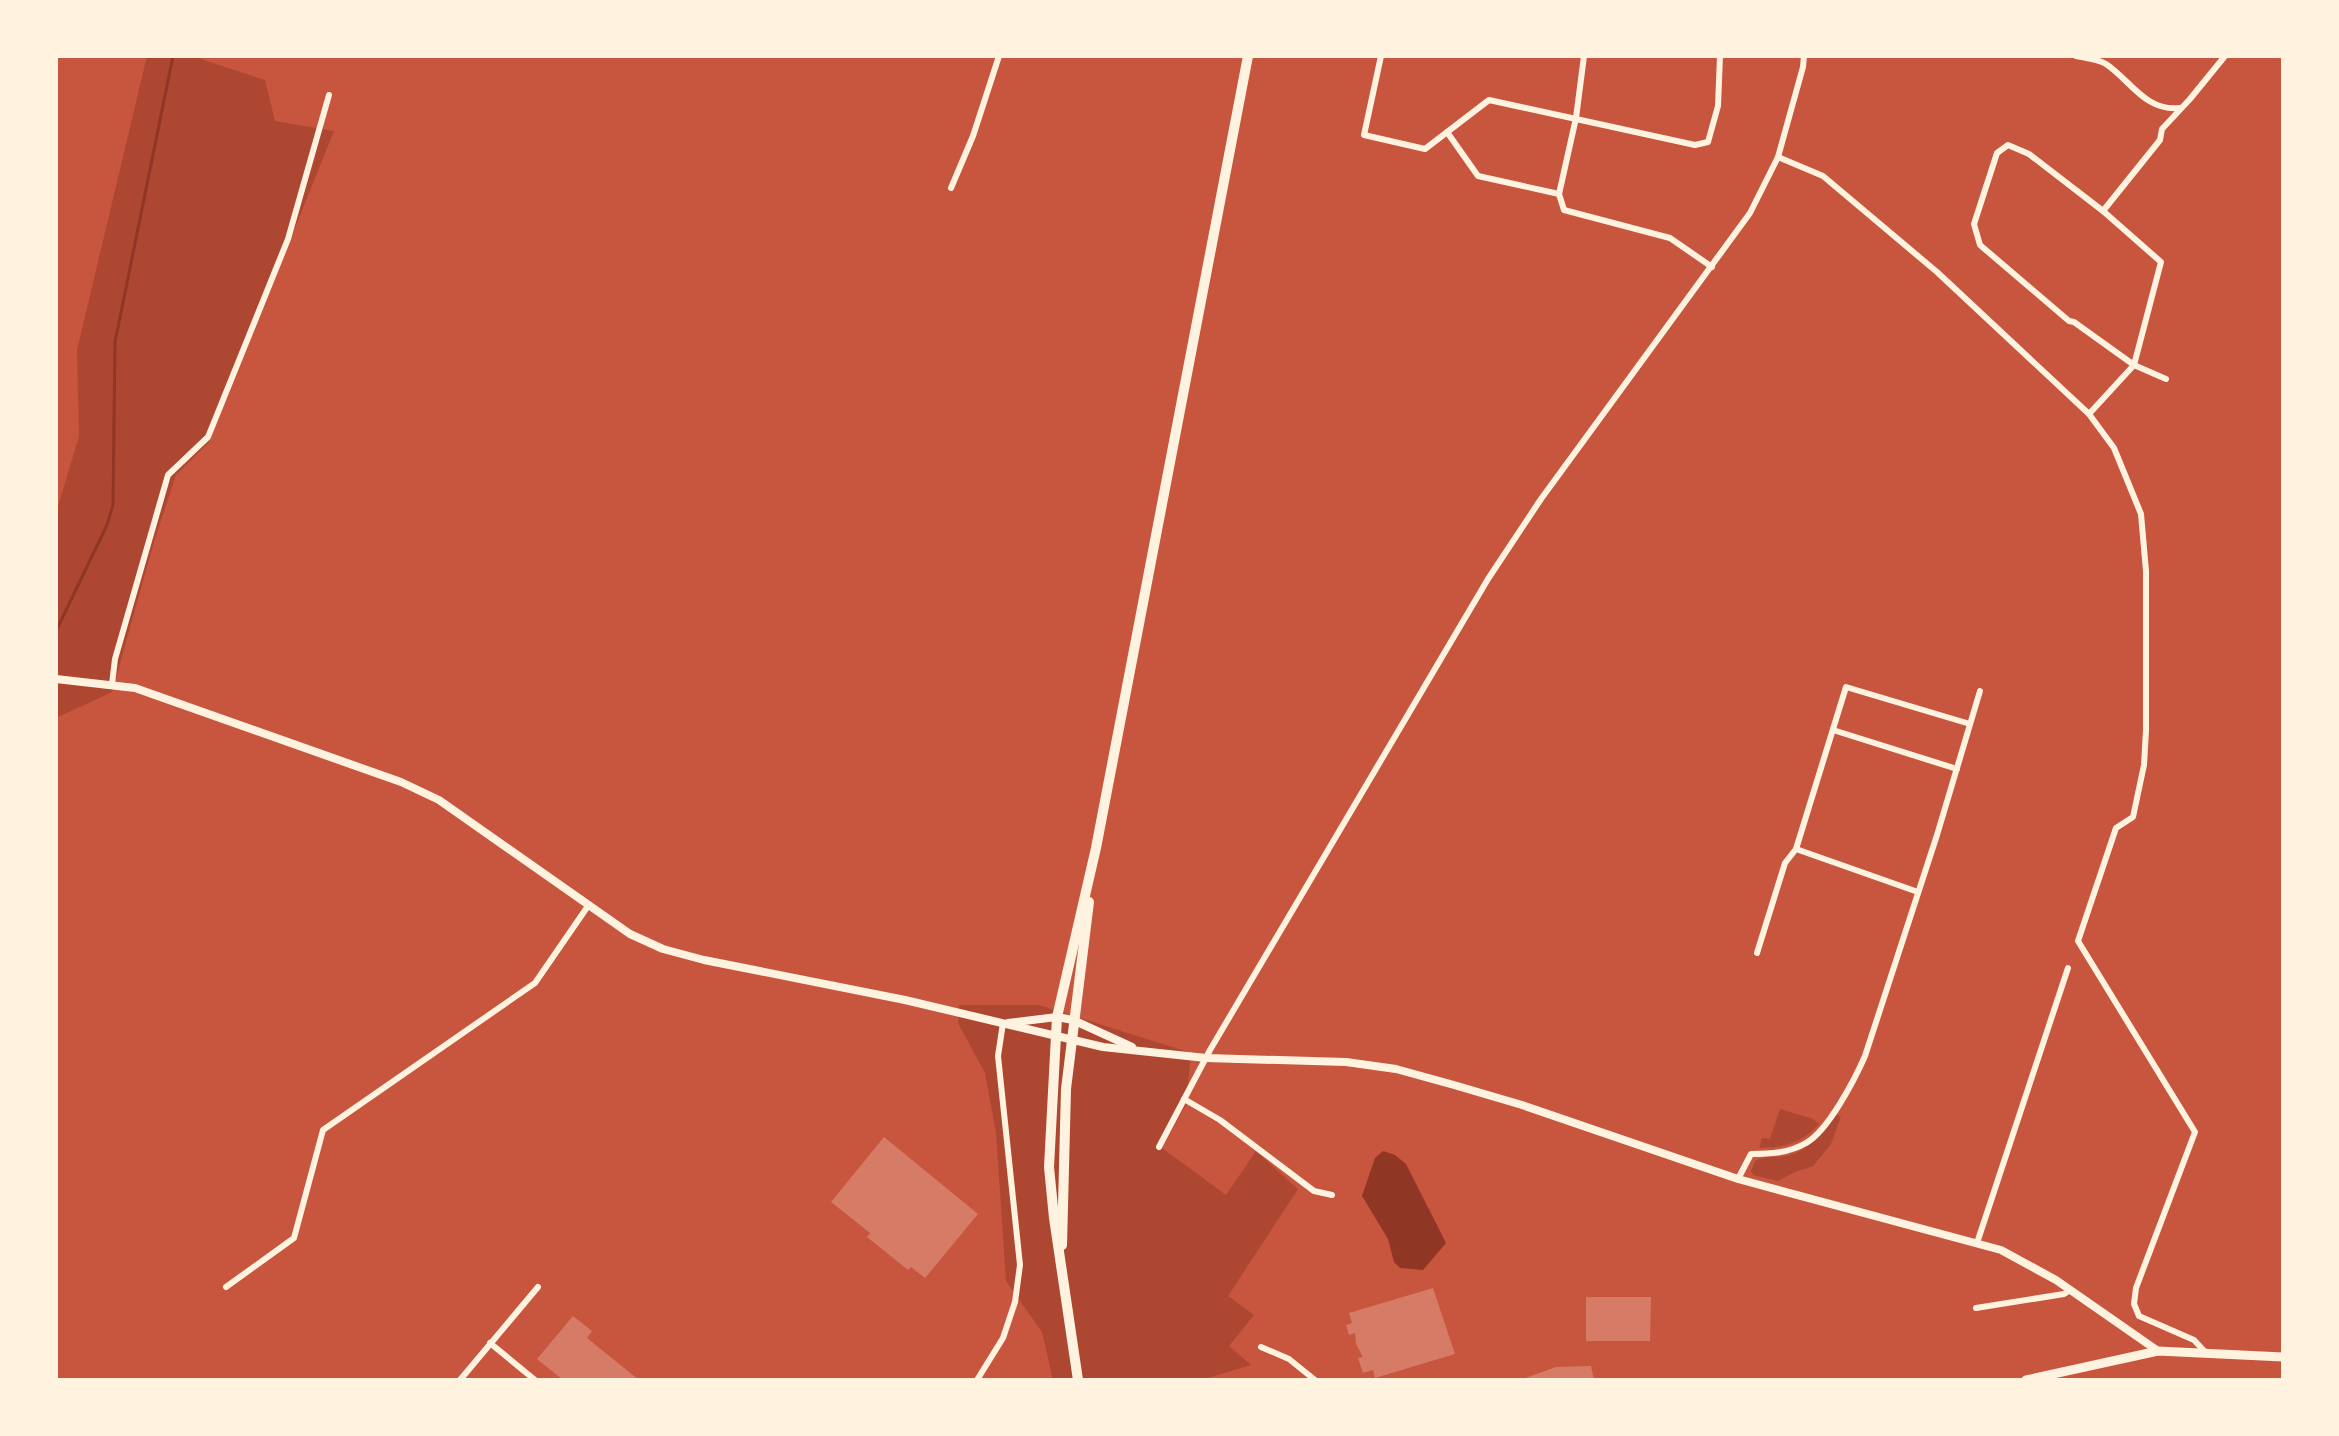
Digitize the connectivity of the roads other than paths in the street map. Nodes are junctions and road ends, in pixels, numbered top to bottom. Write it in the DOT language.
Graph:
graph roads {
  1 [pos="999,56"];
  2 [pos="1248,56"];
  3 [pos="1381,56"];
  4 [pos="1584,56"];
  5 [pos="1720,56"];
  6 [pos="1804,56"];
  7 [pos="2076,56"];
  8 [pos="2225,56"];
  9 [pos="2105,59"];
  10 [pos="329,95"];
  11 [pos="2181,108"];
  12 [pos="1576,118"];
  13 [pos="1447,132"];
  14 [pos="1778,157"];
  15 [pos="951,188"];
  16 [pos="1559,194"];
  17 [pos="2103,211"];
  18 [pos="1712,267"];
  19 [pos="2134,365"];
  20 [pos="2166,379"];
  21 [pos="2089,414"];
  22 [pos="56,679"];
  23 [pos="112,684"];
  24 [pos="1980,691"];
  25 [pos="1970,724"];
  26 [pos="1833,730"];
  27 [pos="1957,769"];
  28 [pos="1096,848"];
  29 [pos="1796,849"];
  30 [pos="1918,892"];
  31 [pos="588,906"];
  32 [pos="1757,953"];
  33 [pos="2068,968"];
  34 [pos="1055,1018"];
  35 [pos="1073,1020"];
  36 [pos="1003,1023"];
  37 [pos="1052,1036"];
  38 [pos="1070,1040"];
  39 [pos="1141,1051"];
  40 [pos="1206,1058"];
  41 [pos="1184,1099"];
  42 [pos="1159,1147"];
  43 [pos="1738,1179"];
  44 [pos="1332,1195"];
  45 [pos="1977,1243"];
  46 [pos="1062,1275"];
  47 [pos="226,1287"];
  48 [pos="538,1287"];
  49 [pos="2070,1290"];
  50 [pos="1976,1308"];
  51 [pos="490,1343"];
  52 [pos="1261,1347"];
  53 [pos="2158,1351"];
  54 [pos="2207,1354"];
  55 [pos="2283,1357"];
  56 [pos="2077,1367"];
  57 [pos="460,1380"];
  58 [pos="535,1380"];
  59 [pos="977,1380"];
  60 [pos="1078,1380"];
  61 [pos="1315,1380"];
  62 [pos="2026,1380"];
  63 [pos="2079,1380"];
  1 -- 15 [label="street"];
  2 -- 28 [label="main road"];
  3 -- 13 [label="street"];
  4 -- 12 [label="street"];
  5 -- 12 [label="street"];
  6 -- 14 [label="street"];
  7 -- 9 [label="street"];
  8 -- 11 [label="street"];
  9 -- 11 [label="street"];
  10 -- 23 [label="street"];
  11 -- 17 [label="street"];
  12 -- 13 [label="street"];
  12 -- 16 [label="street"];
  13 -- 16 [label="street"];
  14 -- 18 [label="street"];
  14 -- 21 [label="street"];
  16 -- 18 [label="street"];
  17 -- 19 [label="street"];
  17 -- 19 [label="street"];
  18 -- 40 [label="street"];
  19 -- 20 [label="street"];
  19 -- 21 [label="street"];
  21 -- 54 [label="street"];
  22 -- 23 [label="street"];
  23 -- 31 [label="street"];
  24 -- 25 [label="street"];
  25 -- 26 [label="street"];
  25 -- 27 [label="street"];
  26 -- 27 [label="street"];
  26 -- 29 [label="street"];
  27 -- 30 [label="street"];
  28 -- 34 [label="main road"];
  28 -- 35 [label="main road"];
  29 -- 30 [label="street"];
  29 -- 32 [label="street"];
  30 -- 43 [label="street"];
  31 -- 36 [label="street"];
  31 -- 47 [label="street"];
  33 -- 45 [label="street"];
  34 -- 35 [label="street"];
  34 -- 36 [label="street"];
  34 -- 37 [label="main road"];
  35 -- 38 [label="main road"];
  35 -- 39 [label="street"];
  36 -- 37 [label="street"];
  36 -- 59 [label="street"];
  37 -- 38 [label="street"];
  37 -- 46 [label="main road"];
  38 -- 39 [label="street"];
  38 -- 46 [label="main road"];
  39 -- 40 [label="street"];
  40 -- 41 [label="street"];
  40 -- 43 [label="street"];
  41 -- 42 [label="street"];
  41 -- 44 [label="street"];
  43 -- 45 [label="street"];
  45 -- 49 [label="street"];
  46 -- 60 [label="main road"];
  48 -- 51 [label="street"];
  49 -- 50 [label="street"];
  49 -- 53 [label="street"];
  51 -- 57 [label="street"];
  51 -- 58 [label="street"];
  52 -- 61 [label="street"];
  53 -- 54 [label="main road"];
  53 -- 56 [label="main road"];
  54 -- 55 [label="main road"];
  56 -- 62 [label="main road"];
  56 -- 63 [label="street"];
}
